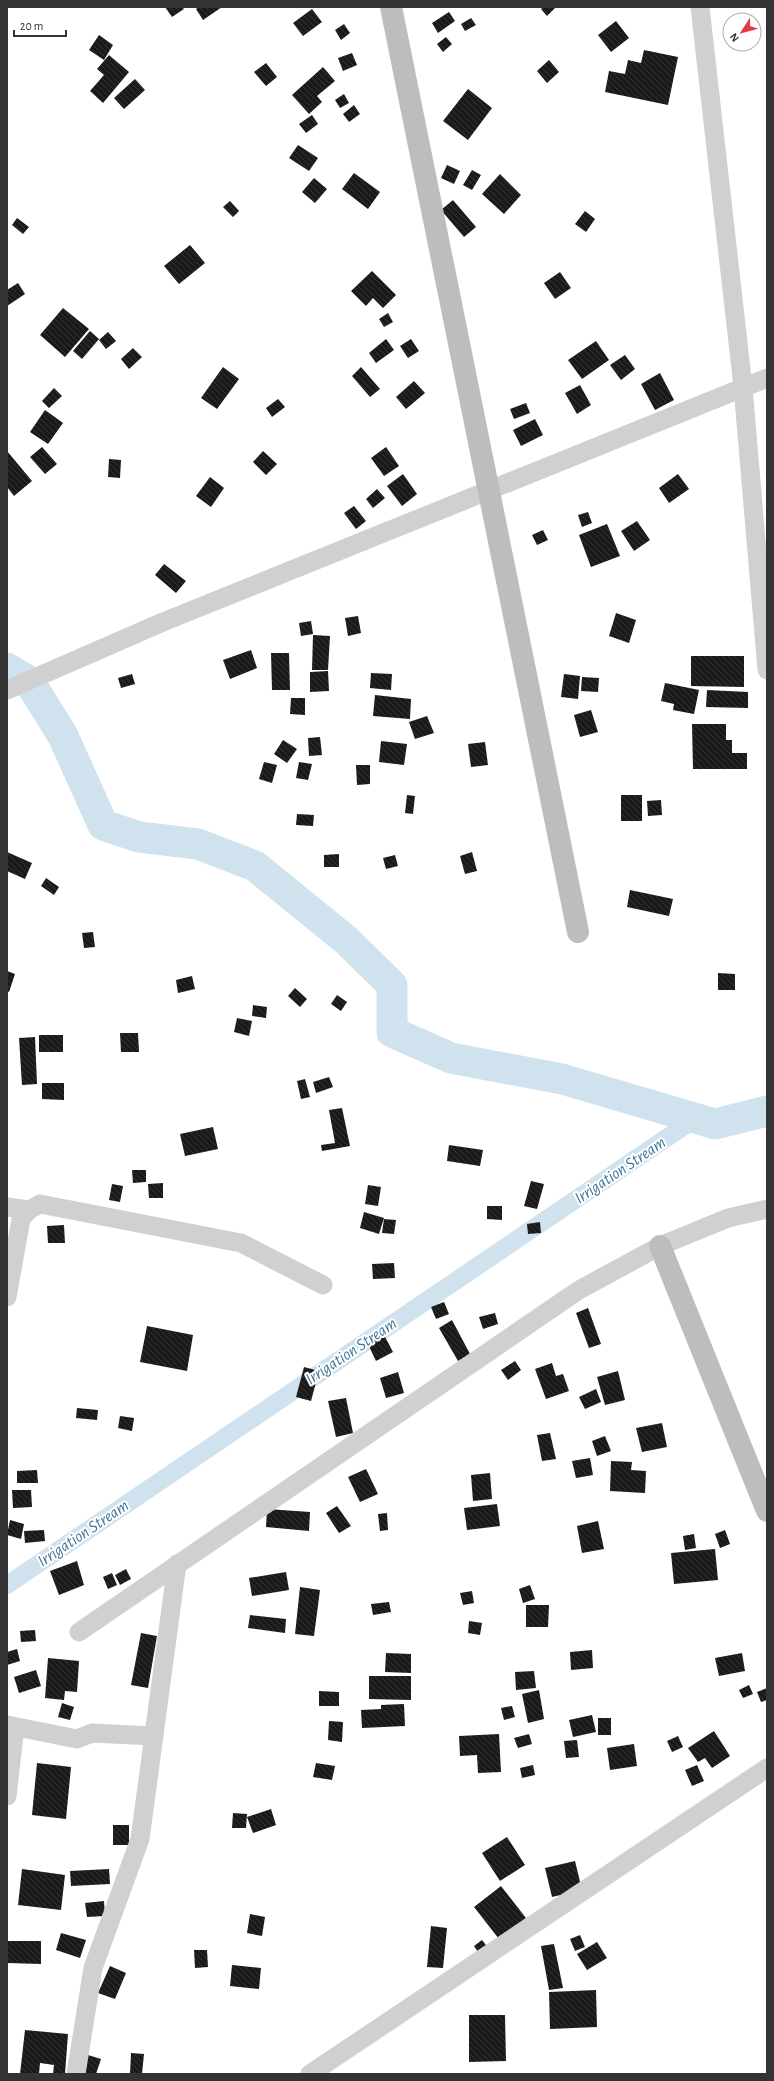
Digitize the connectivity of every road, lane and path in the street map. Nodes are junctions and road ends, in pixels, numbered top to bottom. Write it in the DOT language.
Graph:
graph roads {
  1 [pos="391,7"];
  2 [pos="700,7"];
  3 [pos="767,378"];
  4 [pos="743,387"];
  5 [pos="489,490"];
  6 [pos="767,670"];
  7 [pos="7,690"];
  8 [pos="578,932"];
  9 [pos="7,1207"];
  10 [pos="767,1209"];
  11 [pos="29,1210"];
  12 [pos="660,1246"];
  13 [pos="323,1284"];
  14 [pos="7,1296"];
  15 [pos="767,1511"];
  16 [pos="177,1564"];
  17 [pos="78,1632"];
  18 [pos="11,1726"];
  19 [pos="154,1736"];
  20 [pos="767,1768"];
  21 [pos="7,1796"];
  22 [pos="76,2074"];
  23 [pos="310,2074"];
  1 -- 5 [label="street"];
  2 -- 4 [label="street"];
  3 -- 4 [label="street"];
  4 -- 5 [label="street"];
  4 -- 6 [label="street"];
  5 -- 7 [label="street"];
  5 -- 8 [label="street"];
  9 -- 11 [label="street"];
  10 -- 12 [label="street"];
  11 -- 13 [label="street"];
  11 -- 14 [label="street"];
  12 -- 15 [label="street"];
  12 -- 16 [label="street"];
  16 -- 17 [label="street"];
  16 -- 19 [label="street"];
  18 -- 19 [label="street"];
  18 -- 21 [label="street"];
  19 -- 22 [label="street"];
  20 -- 23 [label="street"];
}
